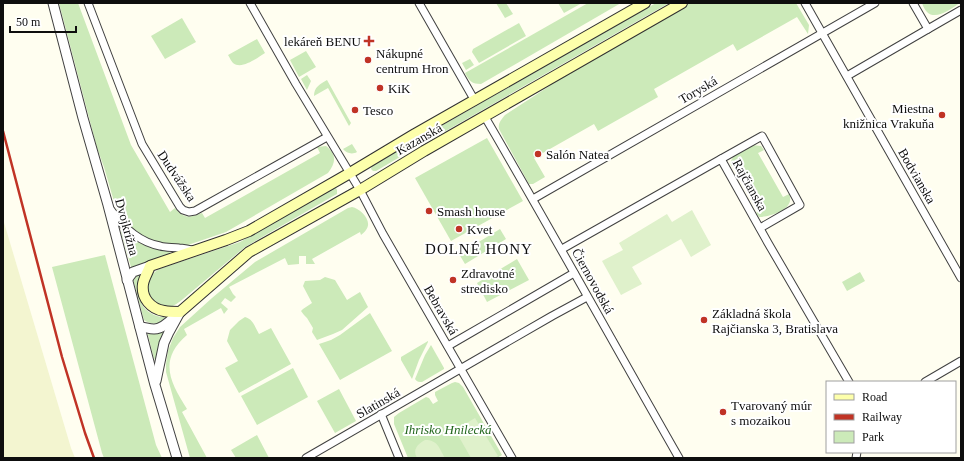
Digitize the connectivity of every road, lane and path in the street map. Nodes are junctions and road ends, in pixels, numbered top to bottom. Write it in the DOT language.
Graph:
graph roads {
  1 [pos="53,3"];
  2 [pos="88,3"];
  3 [pos="250,3"];
  4 [pos="419,3"];
  5 [pos="645,3"];
  6 [pos="682,3"];
  7 [pos="805,3"];
  8 [pos="875,3"];
  9 [pos="913,3"];
  10 [pos="961,10"];
  11 [pos="928,29"];
  12 [pos="822,34"];
  13 [pos="847,76"];
  14 [pos="475,101"];
  15 [pos="485,117"];
  16 [pos="328,136"];
  17 [pos="721,159"];
  18 [pos="350,173"];
  19 [pos="360,190"];
  20 [pos="533,199"];
  21 [pos="108,205"];
  22 [pos="760,228"];
  23 [pos="562,249"];
  24 [pos="197,251"];
  25 [pos="150,266"];
  26 [pos="574,273"];
  27 [pos="961,278"];
  28 [pos="127,280"];
  29 [pos="587,297"];
  30 [pos="180,312"];
  31 [pos="140,327"];
  32 [pos="448,346"];
  33 [pos="961,361"];
  34 [pos="462,369"];
  35 [pos="848,381"];
  36 [pos="927,381"];
  37 [pos="155,385"];
  38 [pos="382,414"];
  39 [pos="177,458"];
  40 [pos="306,458"];
  41 [pos="399,458"];
  42 [pos="512,458"];
  43 [pos="679,458"];
  1 -- 21 [label="street, Dvojkrížna"];
  2 -- 16 [label="street, Dudvážska"];
  3 -- 16 [label="street"];
  4 -- 14 [label="street"];
  5 -- 14 [label="main road, Kazanská"];
  6 -- 15 [label="main road, Kazanská"];
  7 -- 12 [label="street, Bodvianska"];
  8 -- 12 [label="street, Toryská"];
  9 -- 11 [label="street"];
  10 -- 11 [label="street"];
  11 -- 13 [label="street"];
  12 -- 13 [label="street, Bodvianska"];
  12 -- 20 [label="street, Toryská"];
  13 -- 27 [label="street, Bodvianska"];
  14 -- 18 [label="main road, Kazanská"];
  15 -- 19 [label="main road, Kazanská"];
  15 -- 20 [label="street, Čiernovodská"];
  16 -- 18 [label="street"];
  17 -- 22 [label="street, Rajčianska"];
  17 -- 22 [label="street"];
  17 -- 23 [label="street, Rajčianska"];
  18 -- 19 [label="street, Bebravská"];
  18 -- 24 [label="main road, Kazanská"];
  19 -- 30 [label="main road, Kazanská"];
  19 -- 32 [label="street, Bebravská"];
  20 -- 23 [label="street, Čiernovodská"];
  21 -- 24 [label="street"];
  21 -- 28 [label="street, Dvojkrížna"];
  22 -- 35 [label="street, Rajčianska"];
  23 -- 26 [label="street, Čiernovodská"];
  24 -- 25 [label="main road, Kazanská"];
  25 -- 28 [label="street, Kazanská"];
  25 -- 30 [label="main road"];
  26 -- 29 [label="street, Čiernovodská"];
  26 -- 32 [label="street"];
  28 -- 31 [label="street, Dvojkrížna"];
  29 -- 34 [label="street, Slatinská"];
  29 -- 43 [label="street, Čiernovodská"];
  30 -- 31 [label="street, Kazanská"];
  30 -- 37 [label="street"];
  31 -- 37 [label="street, Dvojkrížna"];
  32 -- 34 [label="street, Bebravská"];
  33 -- 36 [label="street"];
  34 -- 38 [label="street, Slatinská"];
  34 -- 42 [label="street, Bebravská"];
  37 -- 39 [label="street, Dvojkrížna"];
  38 -- 40 [label="street, Slatinská"];
  38 -- 41 [label="street"];
}
